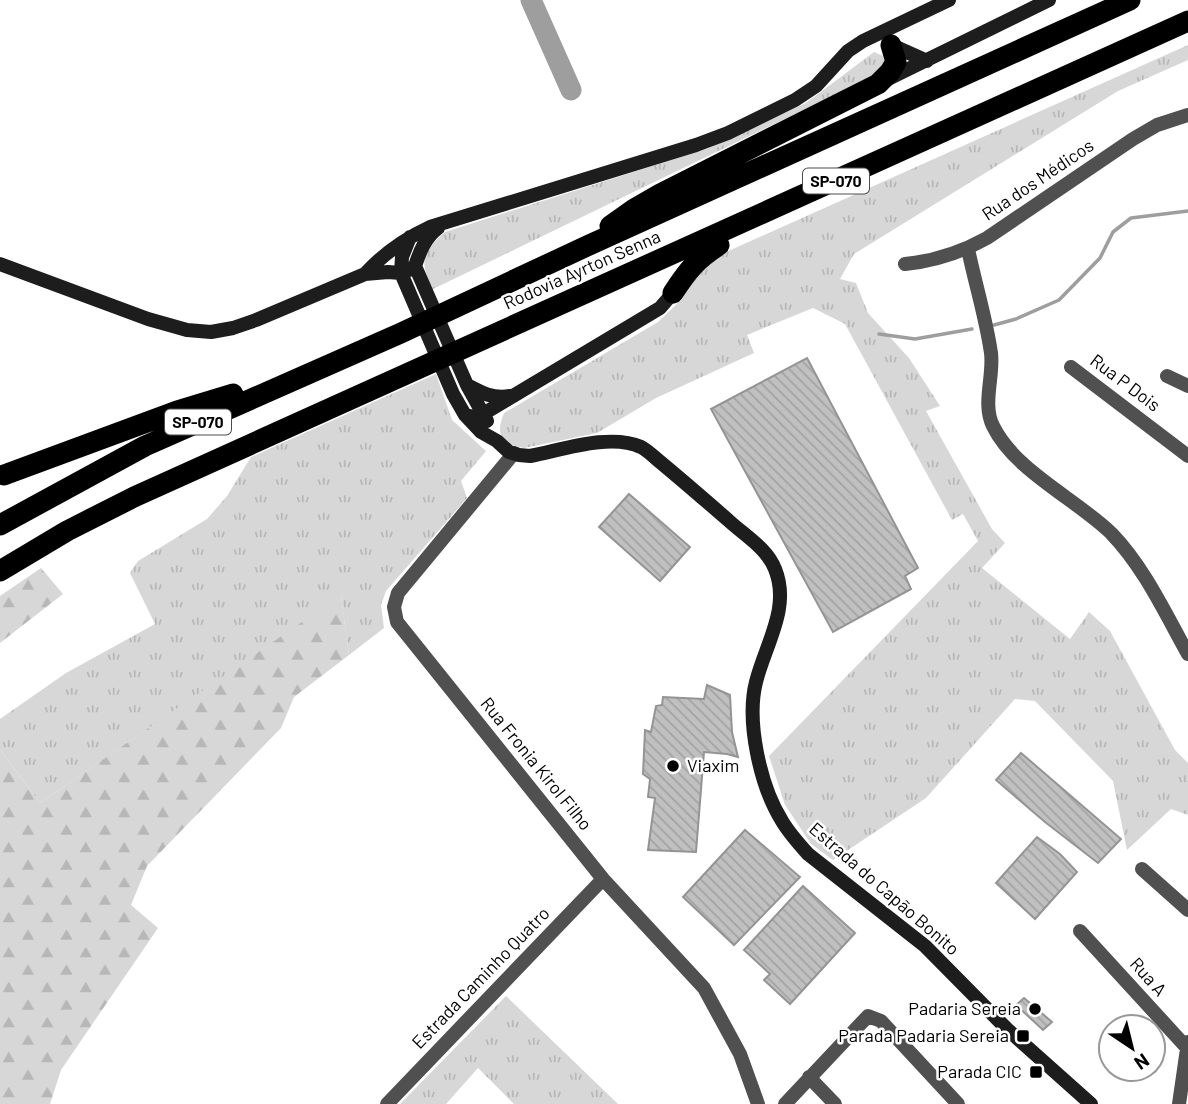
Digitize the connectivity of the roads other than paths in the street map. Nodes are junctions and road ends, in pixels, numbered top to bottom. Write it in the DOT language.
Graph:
graph roads {
  1 [pos="949,0"];
  2 [pos="1049,0"];
  3 [pos="1130,0"];
  4 [pos="1188,21"];
  5 [pos="863,41"];
  6 [pos="891,45"];
  7 [pos="927,61"];
  8 [pos="878,84"];
  9 [pos="1188,115"];
  10 [pos="946,131"];
  11 [pos="448,221"];
  12 [pos="410,237"];
  13 [pos="587,246"];
  14 [pos="968,249"];
  15 [pos="0,264"];
  16 [pos="905,264"];
  17 [pos="415,265"];
  18 [pos="648,266"];
  19 [pos="401,273"];
  20 [pos="365,274"];
  21 [pos="673,293"];
  22 [pos="1071,368"];
  23 [pos="1167,376"];
  24 [pos="290,382"];
  25 [pos="467,385"];
  26 [pos="1188,386"];
  27 [pos="515,395"];
  28 [pos="484,414"];
  29 [pos="465,415"];
  30 [pos="497,441"];
  31 [pos="513,453"];
  32 [pos="1188,456"];
  33 [pos="4,475"];
  34 [pos="0,524"];
  35 [pos="0,571"];
  36 [pos="1188,654"];
  37 [pos="1142,869"];
  38 [pos="603,879"];
  39 [pos="1188,910"];
  40 [pos="1080,931"];
  41 [pos="1188,1046"];
  42 [pos="809,1077"];
  43 [pos="387,1104"];
  44 [pos="758,1104"];
  45 [pos="785,1104"];
  46 [pos="835,1104"];
  47 [pos="958,1104"];
  48 [pos="1091,1104"];
  49 [pos="1179,1104"];
  1 -- 5 [label="street"];
  2 -- 7 [label="street"];
  3 -- 13 [label="highway, Rodovia Ayrton Senna / SP-070"];
  4 -- 10 [label="highway, Rodovia Ayrton Senna / SP-070"];
  5 -- 6 [label="street"];
  5 -- 11 [label="street"];
  6 -- 7 [label="street"];
  6 -- 8 [label="highway"];
  7 -- 8 [label="street"];
  8 -- 13 [label="highway"];
  9 -- 14 [label="street, Rua dos Médicos"];
  10 -- 18 [label="highway, Rodovia Ayrton Senna / SP-070"];
  10 -- 21 [label="highway"];
  11 -- 12 [label="street"];
  11 -- 17 [label="street"];
  12 -- 19 [label="street"];
  12 -- 20 [label="street"];
  13 -- 24 [label="highway, Rodovia Ayrton Senna / SP-070"];
  14 -- 16 [label="street, Rua dos Médicos"];
  14 -- 36 [label="street"];
  15 -- 20 [label="street"];
  17 -- 19 [label="street"];
  17 -- 25 [label="street"];
  18 -- 21 [label="highway"];
  18 -- 35 [label="highway, Rodovia Ayrton Senna / SP-070"];
  19 -- 20 [label="street"];
  19 -- 29 [label="street"];
  21 -- 27 [label="street"];
  22 -- 32 [label="street, Rua P Dois"];
  23 -- 26 [label="street"];
  24 -- 33 [label="highway"];
  24 -- 34 [label="highway, Rodovia Ayrton Senna / SP-070"];
  25 -- 27 [label="street"];
  25 -- 28 [label="street"];
  27 -- 28 [label="street"];
  28 -- 29 [label="street"];
  28 -- 30 [label="street"];
  29 -- 30 [label="street"];
  30 -- 31 [label="street"];
  31 -- 38 [label="street, Rua Fronia Kirol Filho"];
  31 -- 48 [label="street, Estrada do Capão Bonito"];
  37 -- 39 [label="street"];
  38 -- 43 [label="street, Estrada Caminho Quatro"];
  38 -- 44 [label="street, Rua Fronia Kirol Filho"];
  40 -- 41 [label="street, Rua A"];
  41 -- 49 [label="street"];
  42 -- 45 [label="street"];
  42 -- 46 [label="street"];
  42 -- 47 [label="street"];
}
